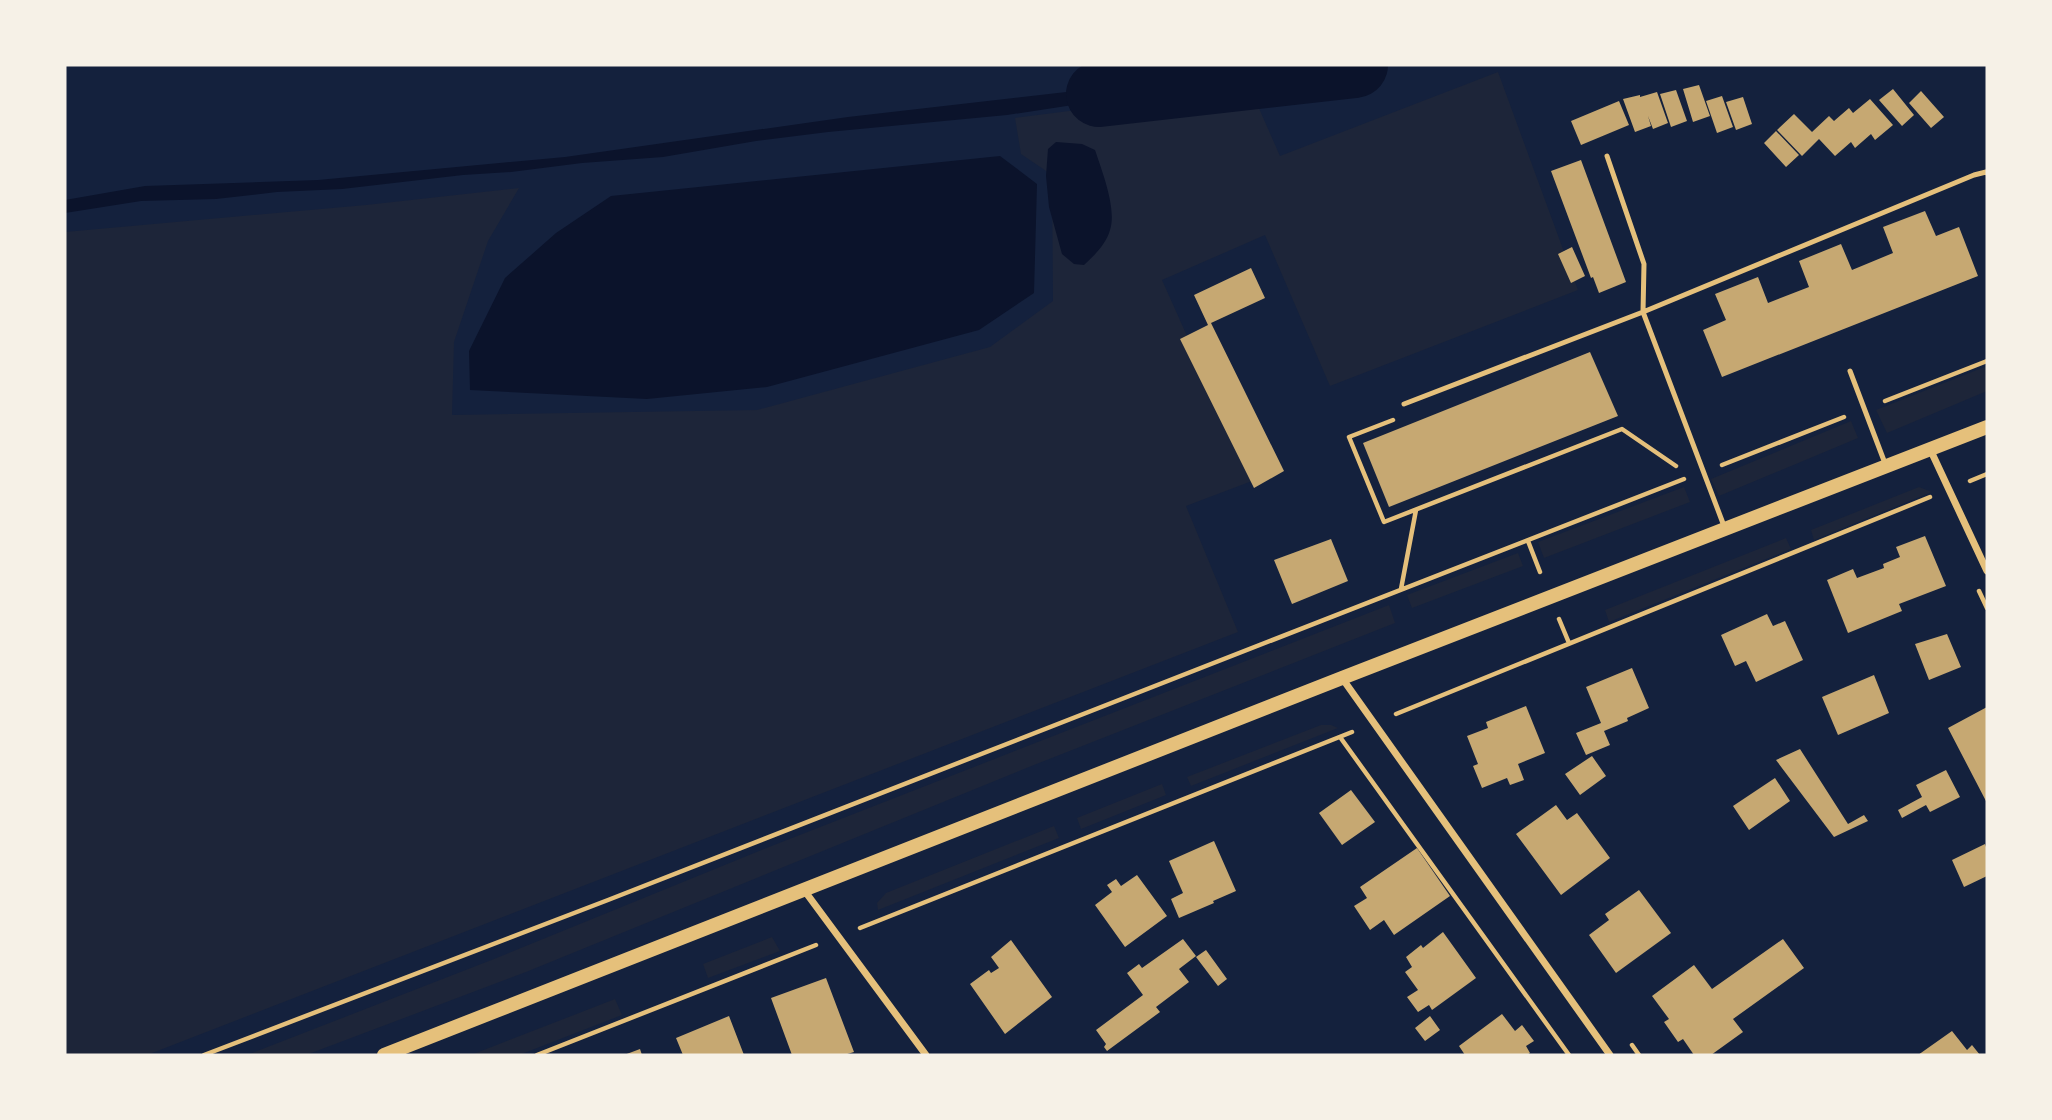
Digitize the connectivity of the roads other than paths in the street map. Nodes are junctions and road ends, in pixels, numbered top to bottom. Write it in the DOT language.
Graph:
graph roads {
  1 [pos="1607,156"];
  2 [pos="1987,173"];
  3 [pos="1643,312"];
  4 [pos="1850,371"];
  5 [pos="1404,404"];
  6 [pos="1987,427"];
  7 [pos="1930,449"];
  8 [pos="1886,466"];
  9 [pos="1725,529"];
  10 [pos="1987,571"];
  11 [pos="1342,678"];
  12 [pos="804,889"];
  13 [pos="384,1055"];
  14 [pos="926,1055"];
  15 [pos="1610,1055"];
  1 -- 3 [label="lane"];
  2 -- 3 [label="lane"];
  3 -- 5 [label="lane"];
  3 -- 9 [label="lane"];
  4 -- 8 [label="lane"];
  6 -- 7 [label="main road"];
  7 -- 8 [label="main road"];
  7 -- 10 [label="street"];
  8 -- 9 [label="main road"];
  9 -- 11 [label="main road"];
  11 -- 12 [label="main road"];
  11 -- 15 [label="street"];
  12 -- 13 [label="main road"];
  12 -- 14 [label="street"];
}
